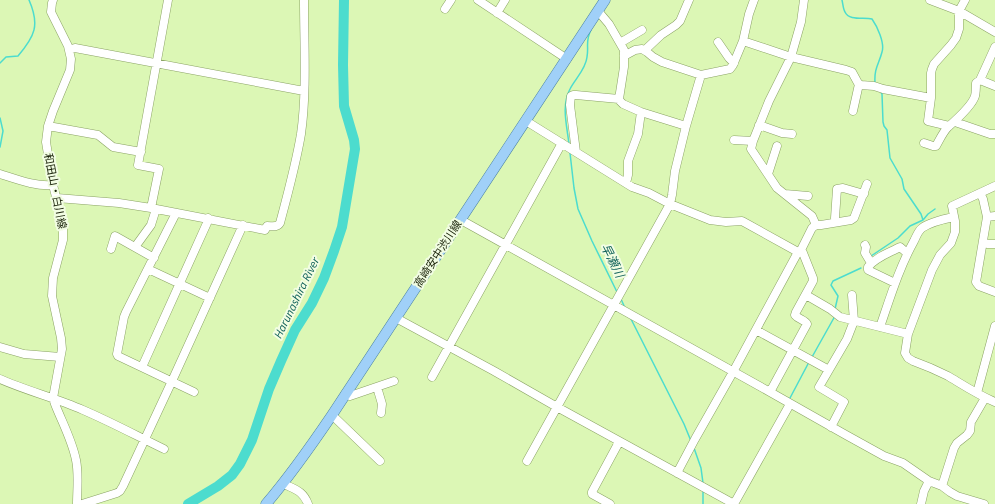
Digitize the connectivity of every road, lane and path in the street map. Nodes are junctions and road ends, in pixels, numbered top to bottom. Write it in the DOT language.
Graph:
graph roads {
  1 [pos="53,0"];
  2 [pos="168,0"];
  3 [pos="304,0"];
  4 [pos="451,0"];
  5 [pos="478,0"];
  6 [pos="505,0"];
  7 [pos="605,0"];
  8 [pos="689,0"];
  9 [pos="754,0"];
  10 [pos="804,0"];
  11 [pos="930,0"];
  12 [pos="966,0"];
  13 [pos="445,9"];
  14 [pos="598,11"];
  15 [pos="960,11"];
  16 [pos="497,13"];
  17 [pos="642,30"];
  18 [pos="995,32"];
  19 [pos="743,41"];
  20 [pos="620,42"];
  21 [pos="718,42"];
  22 [pos="995,47"];
  23 [pos="69,50"];
  24 [pos="645,50"];
  25 [pos="624,56"];
  26 [pos="791,57"];
  27 [pos="567,59"];
  28 [pos="734,63"];
  29 [pos="157,64"];
  30 [pos="701,75"];
  31 [pos="980,80"];
  32 [pos="859,84"];
  33 [pos="995,86"];
  34 [pos="304,91"];
  35 [pos="931,98"];
  36 [pos="619,99"];
  37 [pos="853,111"];
  38 [pos="641,112"];
  39 [pos="526,121"];
  40 [pos="952,124"];
  41 [pos="759,125"];
  42 [pos="48,126"];
  43 [pos="686,126"];
  44 [pos="792,134"];
  45 [pos="995,134"];
  46 [pos="734,140"];
  47 [pos="753,141"];
  48 [pos="924,143"];
  49 [pos="564,144"];
  50 [pos="777,146"];
  51 [pos="575,151"];
  52 [pos="141,152"];
  53 [pos="0,174"];
  54 [pos="768,174"];
  55 [pos="626,183"];
  56 [pos="867,184"];
  57 [pos="53,185"];
  58 [pos="995,186"];
  59 [pos="980,193"];
  60 [pos="785,194"];
  61 [pos="864,194"];
  62 [pos="808,196"];
  63 [pos="57,198"];
  64 [pos="670,204"];
  65 [pos="154,208"];
  66 [pos="176,213"];
  67 [pos="991,216"];
  68 [pos="954,217"];
  69 [pos="208,218"];
  70 [pos="461,220"];
  71 [pos="836,222"];
  72 [pos="243,225"];
  73 [pos="816,225"];
  74 [pos="983,243"];
  75 [pos="995,244"];
  76 [pos="506,245"];
  77 [pos="865,245"];
  78 [pos="135,247"];
  79 [pos="111,249"];
  80 [pos="800,251"];
  81 [pos="907,253"];
  82 [pos="154,258"];
  83 [pos="871,263"];
  84 [pos="148,269"];
  85 [pos="894,283"];
  86 [pos="180,284"];
  87 [pos="995,292"];
  88 [pos="806,295"];
  89 [pos="852,295"];
  90 [pos="210,298"];
  91 [pos="615,304"];
  92 [pos="396,318"];
  93 [pos="854,321"];
  94 [pos="995,326"];
  95 [pos="880,327"];
  96 [pos="756,330"];
  97 [pos="908,334"];
  98 [pos="0,347"];
  99 [pos="449,347"];
  100 [pos="793,350"];
  101 [pos="60,357"];
  102 [pos="142,367"];
  103 [pos="828,370"];
  104 [pos="733,372"];
  105 [pos="432,377"];
  106 [pos="0,379"];
  107 [pos="172,381"];
  108 [pos="394,381"];
  109 [pos="377,387"];
  110 [pos="194,392"];
  111 [pos="770,392"];
  112 [pos="977,393"];
  113 [pos="345,394"];
  114 [pos="53,398"];
  115 [pos="984,398"];
  116 [pos="995,402"];
  117 [pos="790,404"];
  118 [pos="557,407"];
  119 [pos="381,413"];
  120 [pos="332,415"];
  121 [pos="831,427"];
  122 [pos="145,439"];
  123 [pos="619,442"];
  124 [pos="164,448"];
  125 [pos="380,461"];
  126 [pos="527,461"];
  127 [pos="677,473"];
  128 [pos="929,481"];
  129 [pos="284,484"];
  130 [pos="942,486"];
  131 [pos="76,504"];
  132 [pos="82,504"];
  133 [pos="266,504"];
  134 [pos="308,504"];
  135 [pos="610,504"];
  136 [pos="734,504"];
  137 [pos="921,504"];
  138 [pos="984,504"];
  1 -- 23 [label="street, 和田山・白川線"];
  2 -- 29 [label="street"];
  3 -- 34 [label="street"];
  4 -- 13 [label="street"];
  5 -- 16 [label="street"];
  6 -- 16 [label="street"];
  7 -- 14 [label="main road, 高崎安中渋川線"];
  8 -- 24 [label="street"];
  9 -- 19 [label="street"];
  10 -- 26 [label="street"];
  11 -- 15 [label="street"];
  12 -- 15 [label="street"];
  14 -- 20 [label="street"];
  14 -- 27 [label="main road, 高崎安中渋川線"];
  15 -- 18 [label="street"];
  15 -- 35 [label="street"];
  16 -- 27 [label="street"];
  17 -- 20 [label="street"];
  19 -- 26 [label="street"];
  19 -- 28 [label="street"];
  20 -- 25 [label="street"];
  21 -- 28 [label="street"];
  22 -- 31 [label="street"];
  23 -- 29 [label="street"];
  23 -- 42 [label="street, 和田山・白川線"];
  24 -- 25 [label="street"];
  24 -- 30 [label="street"];
  25 -- 36 [label="street"];
  26 -- 32 [label="street"];
  26 -- 41 [label="street"];
  27 -- 39 [label="main road, 高崎安中渋川線"];
  28 -- 30 [label="street"];
  29 -- 34 [label="street"];
  29 -- 52 [label="street"];
  30 -- 43 [label="street"];
  31 -- 33 [label="street"];
  31 -- 40 [label="street"];
  32 -- 35 [label="street"];
  32 -- 37 [label="street"];
  34 -- 72 [label="street"];
  35 -- 40 [label="street"];
  36 -- 38 [label="street"];
  36 -- 51 [label="street"];
  38 -- 43 [label="street"];
  38 -- 55 [label="street"];
  39 -- 49 [label="street"];
  39 -- 70 [label="main road, 高崎安中渋川線"];
  40 -- 45 [label="street"];
  40 -- 48 [label="street"];
  41 -- 44 [label="street"];
  41 -- 47 [label="street"];
  42 -- 52 [label="street"];
  42 -- 57 [label="street, 和田山・白川線"];
  43 -- 64 [label="street"];
  46 -- 47 [label="street"];
  47 -- 54 [label="street"];
  49 -- 51 [label="street"];
  49 -- 76 [label="street"];
  50 -- 54 [label="street"];
  51 -- 55 [label="street"];
  52 -- 65 [label="street"];
  53 -- 57 [label="street"];
  54 -- 60 [label="street"];
  55 -- 64 [label="street"];
  56 -- 61 [label="street"];
  57 -- 63 [label="street, 和田山・白川線"];
  58 -- 59 [label="street"];
  59 -- 67 [label="street"];
  59 -- 68 [label="street"];
  60 -- 62 [label="street"];
  60 -- 73 [label="street"];
  61 -- 71 [label="street"];
  61 -- 71 [label="street"];
  63 -- 65 [label="street"];
  63 -- 101 [label="street, 和田山・白川線"];
  64 -- 80 [label="street"];
  64 -- 91 [label="street"];
  65 -- 66 [label="street"];
  65 -- 78 [label="street"];
  66 -- 69 [label="street"];
  66 -- 82 [label="street"];
  67 -- 74 [label="street"];
  68 -- 81 [label="street"];
  68 -- 97 [label="street"];
  69 -- 72 [label="street"];
  69 -- 86 [label="street"];
  70 -- 76 [label="street"];
  70 -- 92 [label="main road, 高崎安中渋川線"];
  71 -- 73 [label="street"];
  72 -- 90 [label="street"];
  73 -- 80 [label="street"];
  74 -- 75 [label="street"];
  74 -- 87 [label="street"];
  76 -- 91 [label="street"];
  76 -- 99 [label="street"];
  77 -- 83 [label="street"];
  78 -- 79 [label="street"];
  78 -- 82 [label="street"];
  80 -- 88 [label="street"];
  80 -- 96 [label="street"];
  81 -- 83 [label="street"];
  81 -- 85 [label="street"];
  82 -- 84 [label="street"];
  83 -- 85 [label="street"];
  84 -- 86 [label="street"];
  84 -- 102 [label="street"];
  85 -- 95 [label="street"];
  86 -- 90 [label="street"];
  86 -- 102 [label="street"];
  88 -- 93 [label="street"];
  88 -- 100 [label="street"];
  89 -- 93 [label="street"];
  90 -- 107 [label="street"];
  91 -- 104 [label="street"];
  91 -- 118 [label="street"];
  92 -- 99 [label="street"];
  92 -- 113 [label="main road, 高崎安中渋川線"];
  93 -- 95 [label="street"];
  93 -- 103 [label="street"];
  94 -- 112 [label="street"];
  95 -- 97 [label="street"];
  96 -- 100 [label="street"];
  96 -- 104 [label="street"];
  97 -- 112 [label="street"];
  98 -- 101 [label="street"];
  99 -- 105 [label="street"];
  99 -- 118 [label="street"];
  100 -- 103 [label="street"];
  100 -- 111 [label="street"];
  101 -- 114 [label="street, 和田山・白川線"];
  102 -- 107 [label="street"];
  103 -- 121 [label="street"];
  104 -- 111 [label="street"];
  104 -- 127 [label="street"];
  106 -- 114 [label="street"];
  107 -- 110 [label="street"];
  107 -- 122 [label="street"];
  108 -- 109 [label="street"];
  109 -- 113 [label="street"];
  109 -- 119 [label="street"];
  111 -- 117 [label="street"];
  112 -- 115 [label="street"];
  113 -- 120 [label="main road, 高崎安中渋川線"];
  114 -- 122 [label="street"];
  114 -- 131 [label="street, 和田山・白川線"];
  115 -- 116 [label="street"];
  115 -- 130 [label="street"];
  117 -- 121 [label="street"];
  117 -- 136 [label="street"];
  118 -- 123 [label="street"];
  118 -- 126 [label="street"];
  120 -- 125 [label="street"];
  120 -- 129 [label="main road, 高崎安中渋川線"];
  121 -- 128 [label="street"];
  122 -- 124 [label="street"];
  122 -- 132 [label="street"];
  123 -- 127 [label="street"];
  123 -- 135 [label="street"];
  127 -- 136 [label="street"];
  128 -- 130 [label="street"];
  128 -- 137 [label="street"];
  129 -- 133 [label="main road, 高崎安中渋川線"];
  129 -- 134 [label="street"];
  130 -- 138 [label="street"];
}
